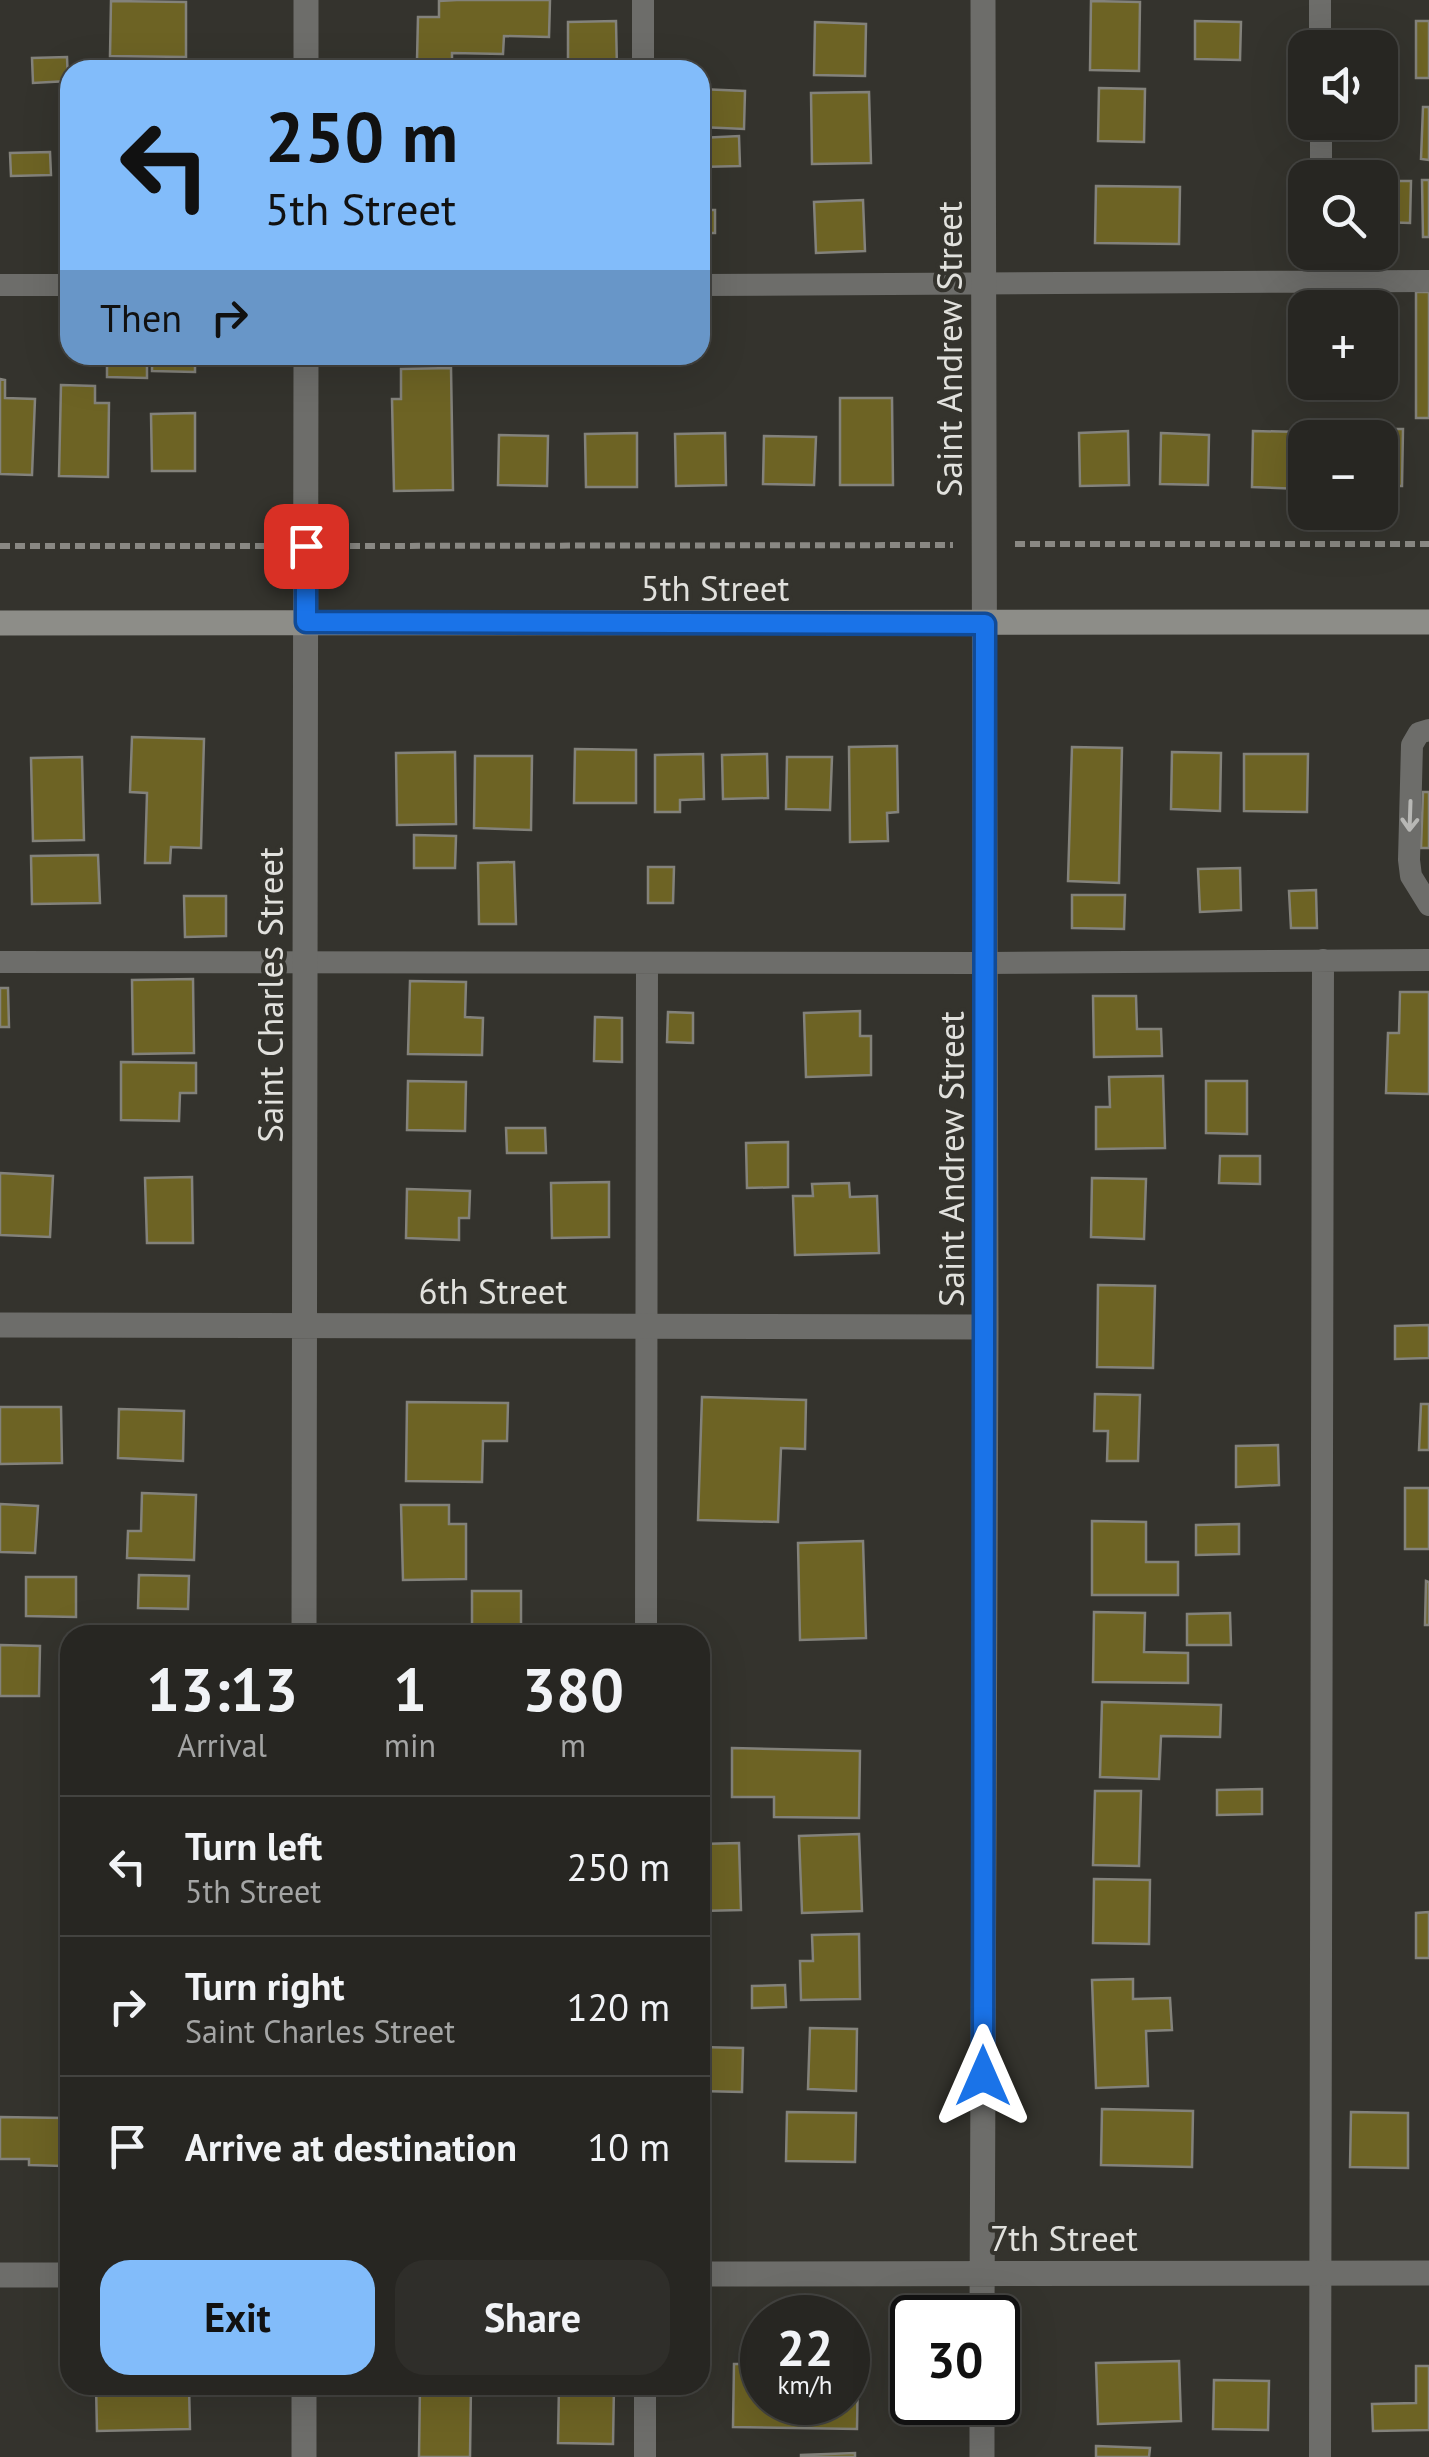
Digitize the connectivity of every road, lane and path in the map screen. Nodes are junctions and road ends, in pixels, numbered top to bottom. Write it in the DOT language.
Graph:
graph roads {
  1 [pos="306,0"];
  2 [pos="643,0"];
  3 [pos="983,0"];
  4 [pos="1320,0"];
  5 [pos="1320,30"];
  6 [pos="306,60"];
  7 [pos="643,60"];
  8 [pos="1321,270"];
  9 [pos="1321,282"];
  10 [pos="1429,282"];
  11 [pos="984,284"];
  12 [pos="0,285"];
  13 [pos="60,285"];
  14 [pos="710,285"];
  15 [pos="306,365"];
  16 [pos="985,544"];
  17 [pos="1429,544"];
  18 [pos="0,546"];
  19 [pos="306,546"];
  20 [pos="306,622"];
  21 [pos="1429,622"];
  22 [pos="0,623"];
  23 [pos="985,624"];
  24 [pos="1429,730"];
  25 [pos="1429,905"];
  26 [pos="1323,960"];
  27 [pos="1429,960"];
  28 [pos="0,962"];
  29 [pos="305,962"];
  30 [pos="647,963"];
  31 [pos="986,963"];
  32 [pos="0,1325"];
  33 [pos="304,1326"];
  34 [pos="647,1326"];
  35 [pos="986,1327"];
  36 [pos="304,1625"];
  37 [pos="646,1625"];
  38 [pos="982,2273"];
  39 [pos="1321,2273"];
  40 [pos="1429,2273"];
  41 [pos="710,2274"];
  42 [pos="0,2275"];
  43 [pos="60,2275"];
  44 [pos="982,2295"];
  45 [pos="304,2395"];
  46 [pos="645,2395"];
  47 [pos="982,2425"];
  48 [pos="304,2457"];
  49 [pos="645,2457"];
  50 [pos="982,2457"];
  51 [pos="1320,2457"];
  1 -- 6 [label="street"];
  2 -- 7 [label="lane"];
  3 -- 11 [label="street, Saint Andrew Street"];
  4 -- 5 [label="lane"];
  8 -- 9 [label="lane"];
  9 -- 10 [label="lane"];
  9 -- 11 [label="lane"];
  11 -- 14 [label="lane"];
  11 -- 16 [label="street, Saint Andrew Street"];
  12 -- 13 [label="lane"];
  15 -- 19 [label="street, Saint Charles Street"];
  16 -- 17 [label="path"];
  16 -- 19 [label="path"];
  16 -- 23 [label="street, Saint Andrew Street"];
  18 -- 19 [label="path"];
  19 -- 20 [label="street, Saint Charles Street"];
  20 -- 22 [label="main road, 5th Street"];
  20 -- 23 [label="main road, 5th Street"];
  20 -- 29 [label="street, Saint Charles Street"];
  21 -- 23 [label="main road, 5th Street"];
  23 -- 31 [label="street, Saint Andrew Street"];
  24 -- 25 [label="lane, one-way"];
  26 -- 27 [label="lane"];
  26 -- 31 [label="lane"];
  26 -- 39 [label="lane"];
  28 -- 29 [label="lane"];
  29 -- 30 [label="lane"];
  29 -- 33 [label="street, Saint Charles Street"];
  30 -- 31 [label="lane"];
  30 -- 34 [label="lane"];
  31 -- 35 [label="street, Saint Andrew Street"];
  32 -- 33 [label="street, 6th Street"];
  33 -- 34 [label="street, 6th Street"];
  33 -- 36 [label="street, Saint Charles Street"];
  34 -- 35 [label="street, 6th Street"];
  34 -- 37 [label="lane"];
  35 -- 38 [label="street, Saint Andrew Street"];
  38 -- 39 [label="street, 7th Street"];
  38 -- 41 [label="street, 7th Street"];
  38 -- 44 [label="street, Saint Andrew Street"];
  39 -- 40 [label="street, 7th Street"];
  39 -- 51 [label="lane"];
  42 -- 43 [label="street"];
  45 -- 48 [label="street"];
  46 -- 49 [label="lane"];
  47 -- 50 [label="street"];
}
